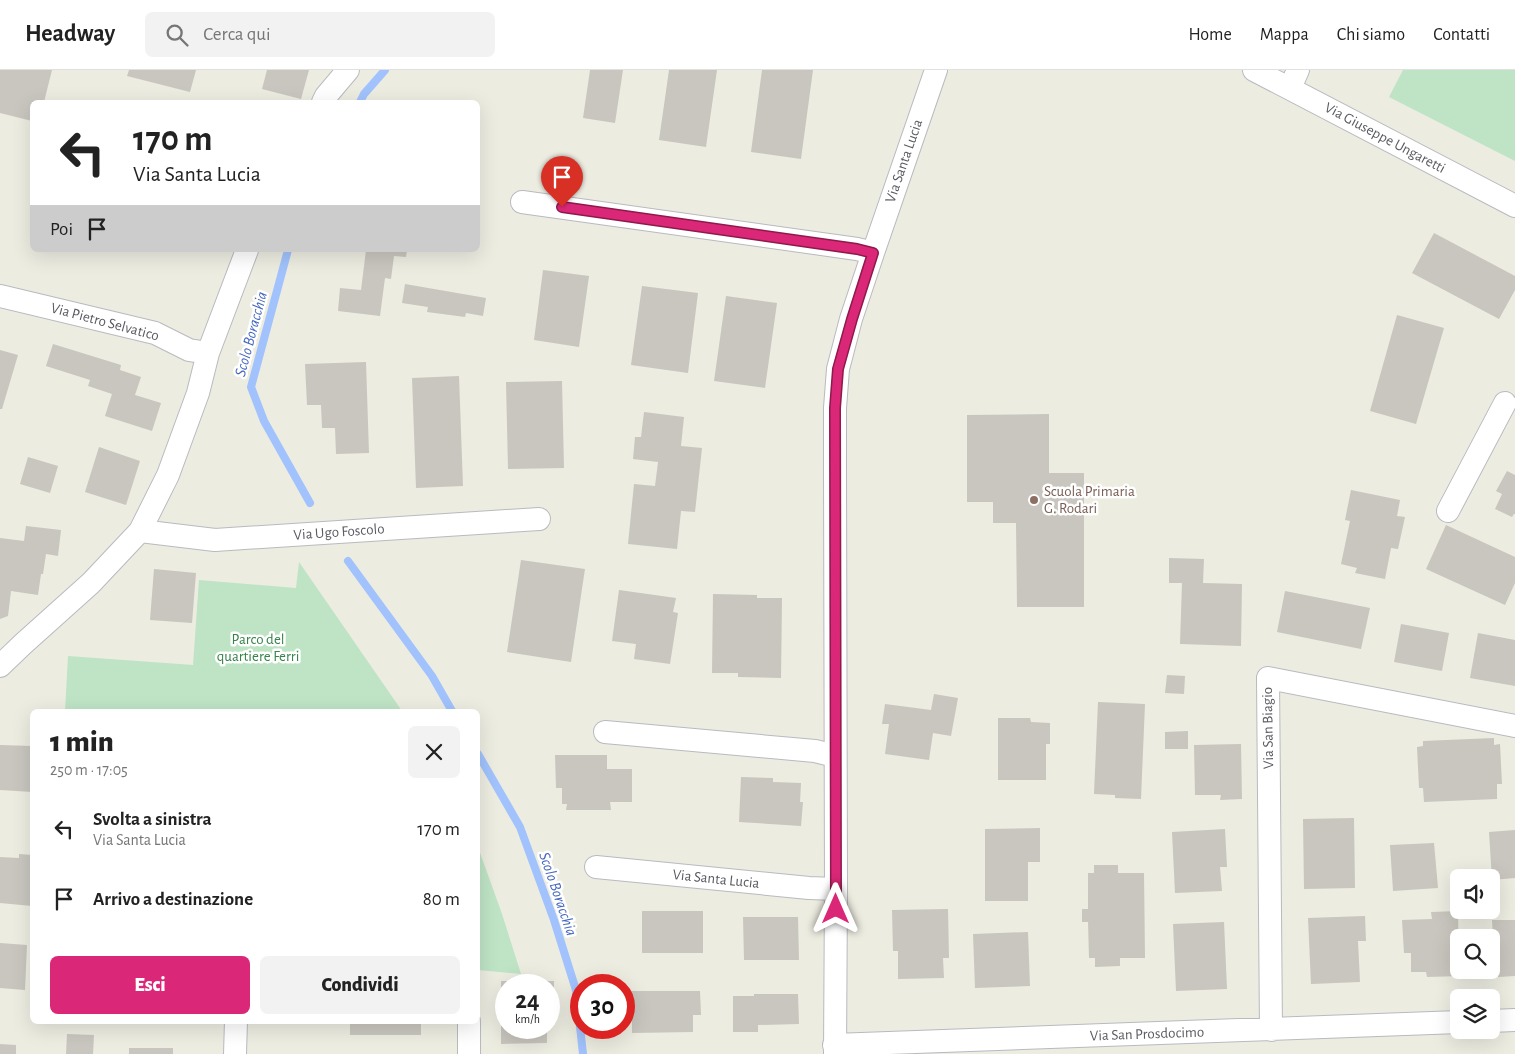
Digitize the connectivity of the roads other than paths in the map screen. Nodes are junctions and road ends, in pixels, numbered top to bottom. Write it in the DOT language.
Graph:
graph roads {
  1 [pos="348,70"];
  2 [pos="936,70"];
  3 [pos="1260,71"];
  4 [pos="1294,79"];
  5 [pos="324,100"];
  6 [pos="522,202"];
  7 [pos="1515,206"];
  8 [pos="246,252"];
  9 [pos="873,253"];
  10 [pos="0,296"];
  11 [pos="208,353"];
  12 [pos="1504,401"];
  13 [pos="1448,510"];
  14 [pos="539,519"];
  15 [pos="140,531"];
  16 [pos="0,666"];
  17 [pos="1515,726"];
  18 [pos="606,732"];
  19 [pos="836,756"];
  20 [pos="596,867"];
  21 [pos="836,889"];
  22 [pos="1515,1020"];
  23 [pos="1500,1021"];
  24 [pos="1450,1022"];
  25 [pos="236,1024"];
  26 [pos="469,1024"];
  27 [pos="1271,1030"];
  28 [pos="834,1049"];
  29 [pos="235,1054"];
  30 [pos="469,1054"];
  1 -- 5 [label="street"];
  2 -- 9 [label="street, Via Santa Lucia"];
  3 -- 4 [label="street, Via Giuseppe Ungaretti"];
  4 -- 7 [label="street, Via Giuseppe Ungaretti"];
  6 -- 9 [label="street"];
  8 -- 11 [label="street"];
  9 -- 19 [label="street, Via Santa Lucia"];
  10 -- 11 [label="street, Via Pietro Selvatico"];
  11 -- 15 [label="street"];
  12 -- 13 [label="street"];
  14 -- 15 [label="street, Via Ugo Foscolo"];
  15 -- 16 [label="street"];
  17 -- 27 [label="street, Via San Biagio"];
  18 -- 19 [label="street"];
  19 -- 21 [label="street, Via Santa Lucia"];
  20 -- 21 [label="street, Via Santa Lucia"];
  21 -- 28 [label="street, Via Santa Lucia"];
  22 -- 23 [label="street"];
  24 -- 27 [label="street, Via San Prosdocimo"];
  25 -- 29 [label="street"];
  26 -- 30 [label="street"];
  27 -- 28 [label="street, Via San Prosdocimo"];
}
